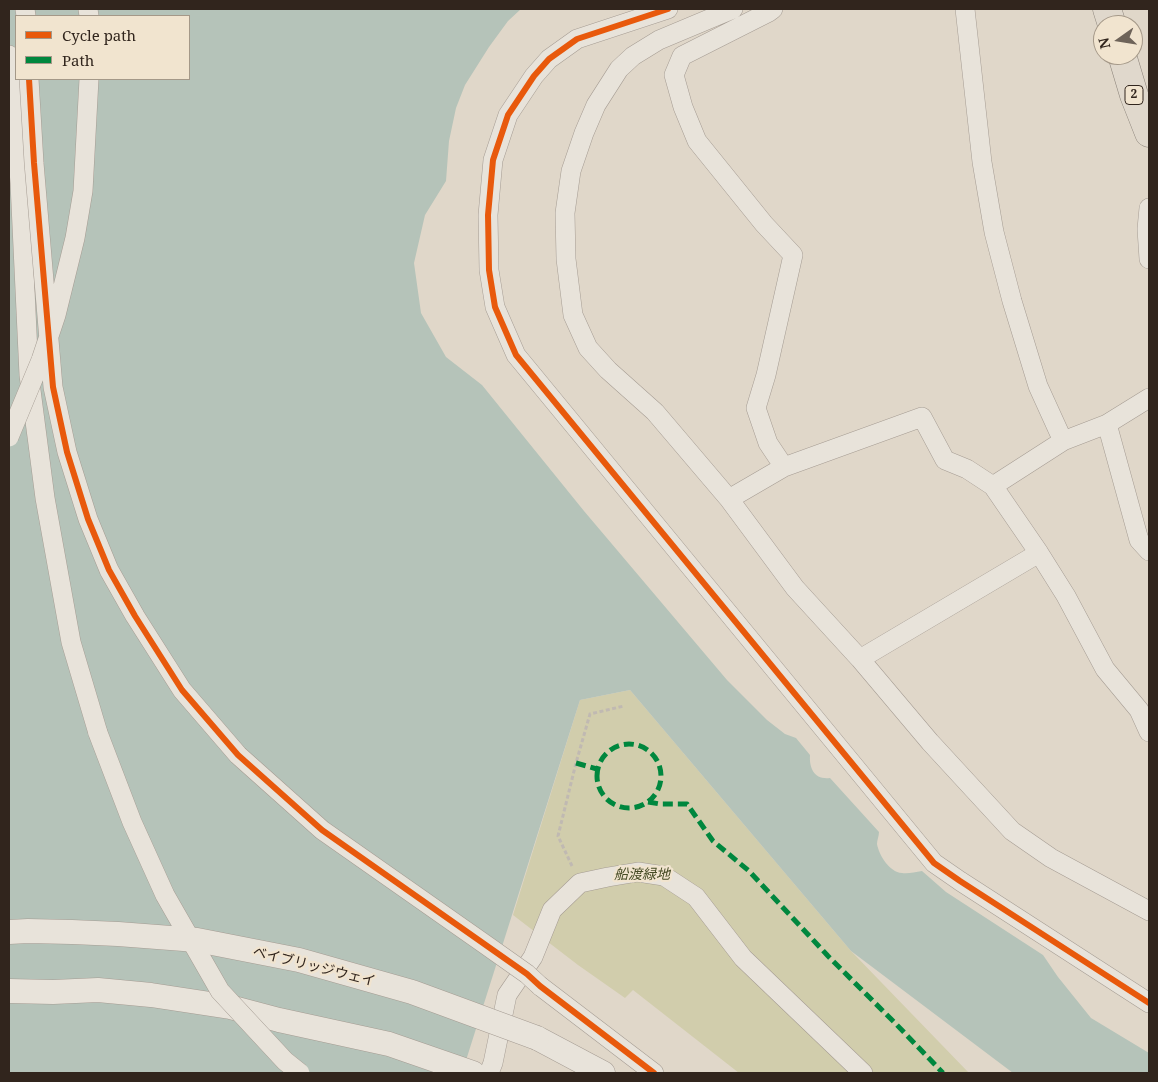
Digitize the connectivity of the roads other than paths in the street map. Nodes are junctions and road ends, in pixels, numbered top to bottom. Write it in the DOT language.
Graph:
graph roads {
  1 [pos="668,9"];
  2 [pos="733,9"];
  3 [pos="773,9"];
  4 [pos="965,9"];
  5 [pos="9,55"];
  6 [pos="1127,65"];
  7 [pos="29,80"];
  8 [pos="90,80"];
  9 [pos="1142,92"];
  10 [pos="1149,133"];
  11 [pos="1149,208"];
  12 [pos="1149,259"];
  13 [pos="1149,398"];
  14 [pos="1107,424"];
  15 [pos="9,437"];
  16 [pos="1063,441"];
  17 [pos="784,467"];
  18 [pos="994,486"];
  19 [pos="729,499"];
  20 [pos="1149,552"];
  21 [pos="1039,553"];
  22 [pos="860,659"];
  23 [pos="1144,705"];
  24 [pos="1149,732"];
  25 [pos="1149,911"];
  26 [pos="9,932"];
  27 [pos="9,991"];
  28 [pos="1149,1003"];
  29 [pos="300,1073"];
  30 [pos="473,1073"];
  31 [pos="489,1073"];
  32 [pos="603,1073"];
  33 [pos="654,1073"];
  34 [pos="863,1073"];
  1 -- 28 [label="street"];
  2 -- 19 [label="street"];
  3 -- 17 [label="street"];
  4 -- 16 [label="street"];
  5 -- 29 [label="street, bridge"];
  6 -- 9 [label="main road, 2"];
  7 -- 33 [label="street, bridge"];
  8 -- 15 [label="street, bridge"];
  9 -- 10 [label="main road, 2"];
  11 -- 12 [label="street"];
  13 -- 14 [label="street"];
  14 -- 16 [label="street"];
  14 -- 20 [label="street"];
  16 -- 18 [label="street"];
  17 -- 18 [label="street"];
  17 -- 19 [label="street"];
  18 -- 21 [label="street"];
  19 -- 22 [label="street"];
  21 -- 22 [label="street"];
  21 -- 23 [label="street"];
  22 -- 25 [label="street"];
  23 -- 24 [label="street"];
  26 -- 32 [label="street, ベイブリッジウェイ, bridge"];
  27 -- 30 [label="street, bridge"];
  31 -- 34 [label="street"];
}
